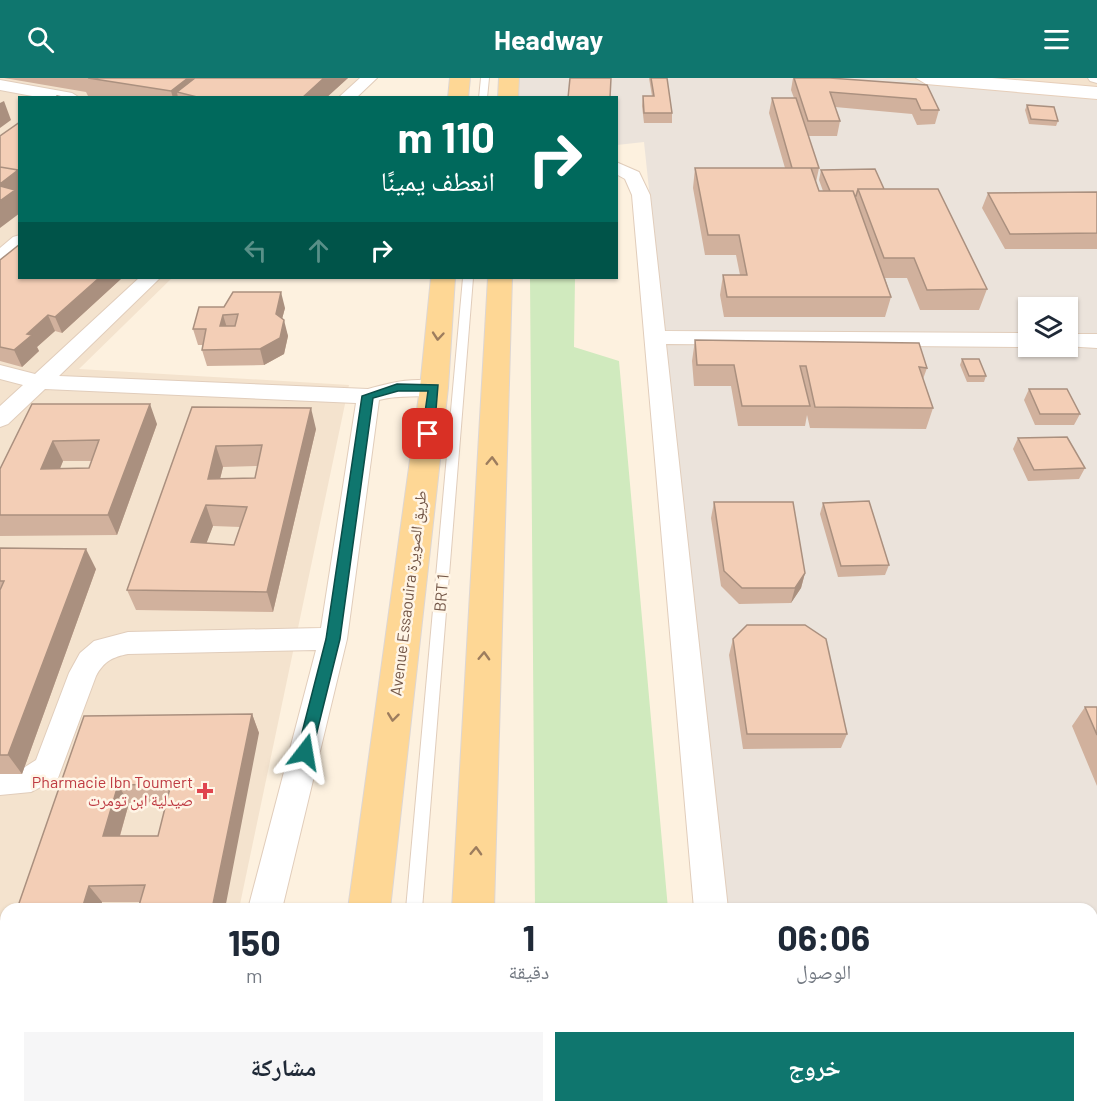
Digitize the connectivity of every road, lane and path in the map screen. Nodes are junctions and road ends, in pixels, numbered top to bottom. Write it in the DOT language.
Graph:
graph roads {
  1 [pos="369,78"];
  2 [pos="460,78"];
  3 [pos="485,78"];
  4 [pos="509,78"];
  5 [pos="926,78"];
  6 [pos="0,85"];
  7 [pos="1097,93"];
  8 [pos="62,96"];
  9 [pos="348,96"];
  10 [pos="458,96"];
  11 [pos="483,96"];
  12 [pos="508,96"];
  13 [pos="618,168"];
  14 [pos="18,243"];
  15 [pos="0,258"];
  16 [pos="149,279"];
  17 [pos="443,279"];
  18 [pos="468,279"];
  19 [pos="500,279"];
  20 [pos="653,337"];
  21 [pos="1018,340"];
  22 [pos="1078,340"];
  23 [pos="1097,341"];
  24 [pos="0,372"];
  25 [pos="39,382"];
  26 [pos="434,388"];
  27 [pos="368,396"];
  28 [pos="0,419"];
  29 [pos="333,639"];
  30 [pos="0,782"];
  31 [pos="267,903"];
  32 [pos="370,903"];
  33 [pos="415,903"];
  34 [pos="473,903"];
  35 [pos="710,903"];
  1 -- 9 [label="street"];
  2 -- 10 [label="main road"];
  3 -- 11 [label="lane"];
  4 -- 12 [label="main road"];
  5 -- 7 [label="street"];
  6 -- 8 [label="street"];
  13 -- 20 [label="street"];
  14 -- 15 [label="street"];
  16 -- 25 [label="street"];
  17 -- 26 [label="main road, Avenue Essaouira طريق الصويرة, one-way"];
  18 -- 33 [label="lane, BRT 1"];
  34 -- 19 [label="main road, one-way"];
  20 -- 21 [label="street"];
  20 -- 35 [label="street"];
  22 -- 23 [label="street"];
  24 -- 25 [label="street"];
  25 -- 27 [label="street"];
  25 -- 28 [label="street"];
  26 -- 27 [label="street"];
  26 -- 32 [label="main road, Avenue Essaouira طريق الصويرة, one-way"];
  27 -- 29 [label="street"];
  29 -- 30 [label="street"];
  29 -- 31 [label="street"];
}
